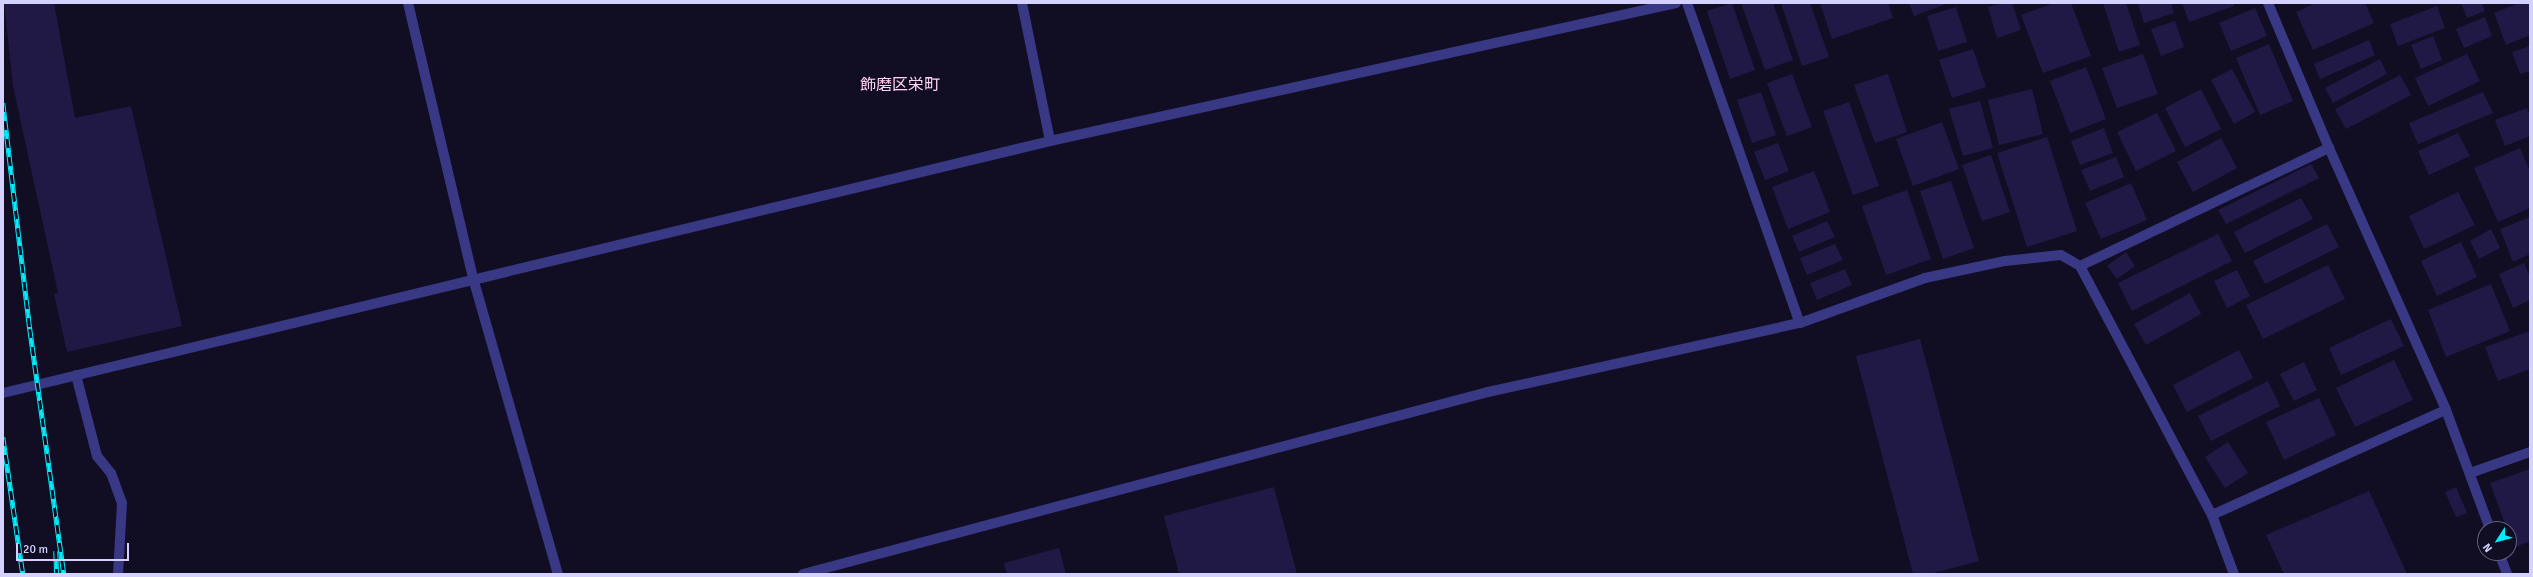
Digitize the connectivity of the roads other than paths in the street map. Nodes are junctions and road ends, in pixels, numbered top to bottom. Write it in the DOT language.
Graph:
graph roads {
  1 [pos="408,3"];
  2 [pos="1022,3"];
  3 [pos="1676,3"];
  4 [pos="1687,3"];
  5 [pos="2268,3"];
  6 [pos="1050,141"];
  7 [pos="2329,148"];
  8 [pos="2080,266"];
  9 [pos="473,278"];
  10 [pos="1800,323"];
  11 [pos="76,375"];
  12 [pos="3,393"];
  13 [pos="2446,410"];
  14 [pos="2530,452"];
  15 [pos="2470,473"];
  16 [pos="2212,515"];
  17 [pos="2487,521"];
  18 [pos="2502,561"];
  19 [pos="118,574"];
  20 [pos="558,574"];
  21 [pos="803,574"];
  22 [pos="2234,574"];
  23 [pos="2507,574"];
  1 -- 9 [label="street"];
  2 -- 6 [label="street"];
  3 -- 6 [label="street"];
  4 -- 10 [label="street"];
  5 -- 7 [label="street"];
  6 -- 9 [label="street"];
  7 -- 8 [label="street"];
  7 -- 13 [label="street"];
  8 -- 10 [label="street"];
  8 -- 16 [label="street"];
  9 -- 11 [label="street"];
  9 -- 20 [label="street"];
  10 -- 21 [label="street"];
  11 -- 12 [label="street"];
  11 -- 19 [label="street"];
  13 -- 15 [label="street"];
  13 -- 16 [label="street"];
  14 -- 15 [label="street"];
  15 -- 17 [label="street"];
  16 -- 22 [label="street"];
  18 -- 23 [label="street"];
}
